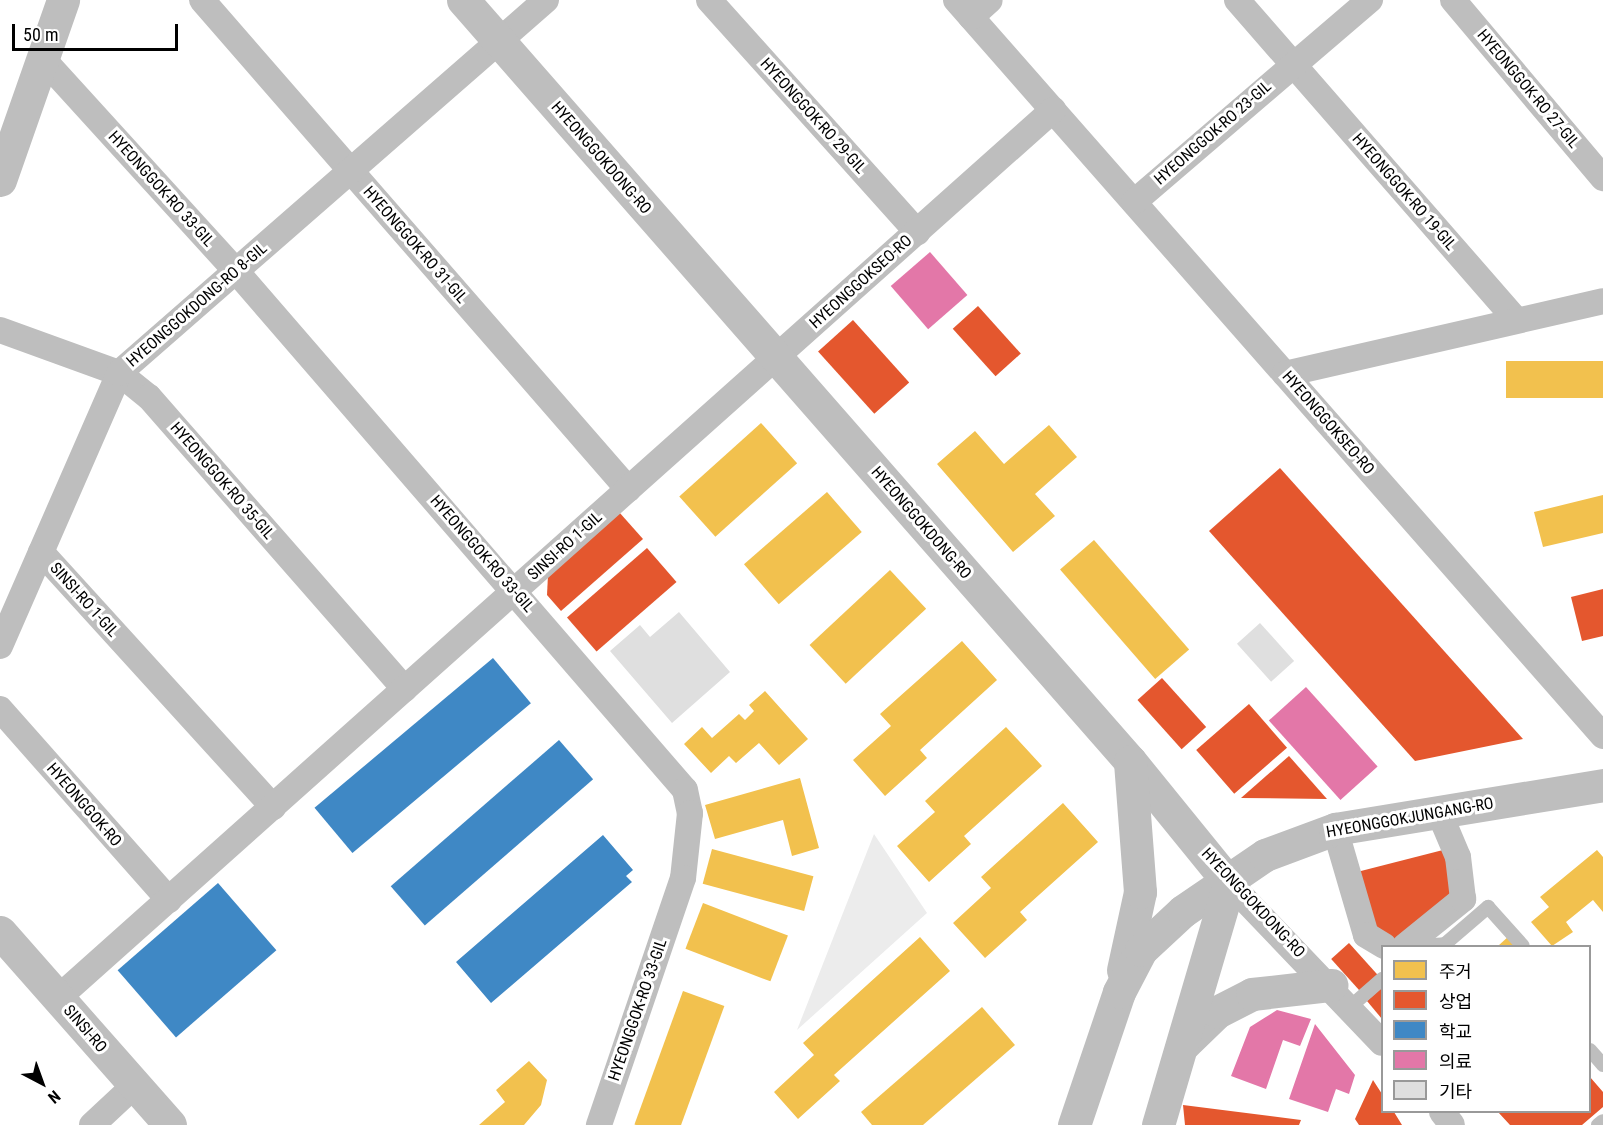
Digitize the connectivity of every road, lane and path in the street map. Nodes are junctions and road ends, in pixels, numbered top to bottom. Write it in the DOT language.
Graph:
graph roads {
  1 [pos="63,0"];
  2 [pos="202,0"];
  3 [pos="463,0"];
  4 [pos="546,0"];
  5 [pos="709,0"];
  6 [pos="990,0"];
  7 [pos="1237,0"];
  8 [pos="1370,0"];
  9 [pos="1453,0"];
  10 [pos="964,9"];
  11 [pos="499,41"];
  12 [pos="43,59"];
  13 [pos="1293,64"];
  14 [pos="1053,110"];
  15 [pos="1600,169"];
  16 [pos="350,171"];
  17 [pos="0,180"];
  18 [pos="1134,202"];
  19 [pos="917,232"];
  20 [pos="236,271"];
  21 [pos="1603,301"];
  22 [pos="1516,320"];
  23 [pos="0,330"];
  24 [pos="776,357"];
  25 [pos="119,374"];
  26 [pos="1285,374"];
  27 [pos="628,489"];
  28 [pos="41,552"];
  29 [pos="514,591"];
  30 [pos="0,646"];
  31 [pos="405,689"];
  32 [pos="0,709"];
  33 [pos="1603,736"];
  34 [pos="1130,761"];
  35 [pos="1603,784"];
  36 [pos="273,807"];
  37 [pos="1439,812"];
  38 [pos="1335,829"];
  39 [pos="1229,883"];
  40 [pos="169,900"];
  41 [pos="0,932"];
  42 [pos="1382,945"];
  43 [pos="1406,945"];
  44 [pos="1432,945"];
  45 [pos="1522,945"];
  46 [pos="1381,979"];
  47 [pos="1119,992"];
  48 [pos="1341,996"];
  49 [pos="58,998"];
  50 [pos="1381,1041"];
  51 [pos="1181,1047"];
  52 [pos="1591,1051"];
  53 [pos="1603,1065"];
  54 [pos="135,1085"];
  55 [pos="1443,1113"];
  56 [pos="1603,1121"];
  57 [pos="92,1125"];
  58 [pos="170,1125"];
  59 [pos="599,1125"];
  60 [pos="1074,1125"];
  61 [pos="1158,1125"];
  62 [pos="1452,1125"];
  63 [pos="1598,1125"];
  1 -- 12 [label="street"];
  2 -- 16 [label="street, HYEONGGOK-RO 31-GIL"];
  3 -- 11 [label="street, HYEONGGOKDONG-RO"];
  4 -- 11 [label="street"];
  5 -- 19 [label="street, HYEONGGOK-RO 29-GIL"];
  6 -- 10 [label="street, HYEONGGOKSEO-RO"];
  7 -- 13 [label="street"];
  8 -- 13 [label="street, HYEONGGOK-RO 23-GIL"];
  9 -- 15 [label="street, HYEONGGOK-RO 27-GIL"];
  10 -- 14 [label="street, HYEONGGOKSEO-RO"];
  11 -- 16 [label="street, HYEONGGOKDONG-RO 8-GIL"];
  11 -- 24 [label="street, HYEONGGOKDONG-RO"];
  12 -- 17 [label="street"];
  12 -- 20 [label="street, HYEONGGOK-RO 33-GIL"];
  13 -- 18 [label="street, HYEONGGOK-RO 23-GIL"];
  13 -- 22 [label="street, HYEONGGOK-RO 19-GIL"];
  14 -- 18 [label="street, HYEONGGOKSEO-RO"];
  14 -- 19 [label="street, HYEONGGOKSEO-RO"];
  16 -- 20 [label="street, HYEONGGOKDONG-RO 8-GIL"];
  16 -- 27 [label="street, HYEONGGOK-RO 31-GIL"];
  18 -- 26 [label="street, HYEONGGOKSEO-RO"];
  19 -- 24 [label="street, HYEONGGOKSEO-RO"];
  20 -- 25 [label="street, HYEONGGOKDONG-RO 8-GIL"];
  20 -- 29 [label="street, HYEONGGOK-RO 33-GIL"];
  21 -- 22 [label="street"];
  22 -- 26 [label="street"];
  23 -- 25 [label="street, HYEONGGOK-RO 35-GIL"];
  24 -- 27 [label="street, SINSI-RO 1-GIL"];
  24 -- 34 [label="street, HYEONGGOKDONG-RO"];
  25 -- 28 [label="street, HYEONGGOKDONG-RO 8-GIL"];
  25 -- 31 [label="street, HYEONGGOK-RO 35-GIL"];
  26 -- 33 [label="street, HYEONGGOKSEO-RO"];
  27 -- 29 [label="street, SINSI-RO 1-GIL"];
  28 -- 30 [label="street, HYEONGGOKDONG-RO 8-GIL"];
  28 -- 36 [label="street, SINSI-RO 1-GIL"];
  29 -- 31 [label="street, SINSI-RO 1-GIL"];
  29 -- 59 [label="street, HYEONGGOK-RO 33-GIL"];
  31 -- 36 [label="street, SINSI-RO 1-GIL"];
  32 -- 40 [label="street, HYEONGGOK-RO"];
  34 -- 39 [label="street, HYEONGGOKDONG-RO"];
  34 -- 47 [label="street"];
  35 -- 37 [label="street, HYEONGGOKJUNGANG-RO"];
  36 -- 40 [label="street, SINSI-RO 1-GIL"];
  37 -- 38 [label="street, HYEONGGOKJUNGANG-RO"];
  37 -- 43 [label="street"];
  38 -- 39 [label="street, HYEONGGOKJUNGANG-RO"];
  38 -- 42 [label="street"];
  39 -- 47 [label="street, HYEONGGOKJUNGANG-RO"];
  39 -- 48 [label="street, HYEONGGOKDONG-RO"];
  39 -- 51 [label="street"];
  40 -- 49 [label="street, SINSI-RO 1-GIL"];
  41 -- 49 [label="street, SINSI-RO"];
  44 -- 45 [label="lane"];
  46 -- 48 [label="lane"];
  47 -- 60 [label="street, HYEONGGOKJUNGANG-RO"];
  48 -- 50 [label="street, HYEONGGOKDONG-RO"];
  48 -- 51 [label="street"];
  49 -- 54 [label="street, SINSI-RO"];
  51 -- 61 [label="street"];
  52 -- 53 [label="lane"];
  54 -- 57 [label="street"];
  54 -- 58 [label="street, SINSI-RO"];
  55 -- 62 [label="street"];
  56 -- 63 [label="lane"];
}
